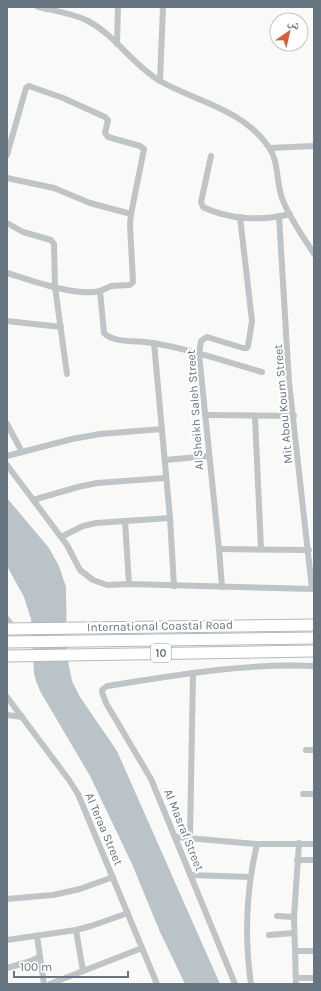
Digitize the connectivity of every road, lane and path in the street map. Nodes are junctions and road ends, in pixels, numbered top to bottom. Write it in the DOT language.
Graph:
graph roads {
  1 [pos="38,7"];
  2 [pos="118,7"];
  3 [pos="163,7"];
  4 [pos="46,8"];
  5 [pos="117,44"];
  6 [pos="160,80"];
  7 [pos="314,146"];
  8 [pos="270,148"];
  9 [pos="7,156"];
  10 [pos="211,156"];
  11 [pos="7,178"];
  12 [pos="131,214"];
  13 [pos="290,214"];
  14 [pos="279,216"];
  15 [pos="240,217"];
  16 [pos="7,224"];
  17 [pos="314,254"];
  18 [pos="7,273"];
  19 [pos="54,287"];
  20 [pos="100,291"];
  21 [pos="7,321"];
  22 [pos="61,327"];
  23 [pos="154,343"];
  24 [pos="199,354"];
  25 [pos="262,372"];
  26 [pos="67,374"];
  27 [pos="205,416"];
  28 [pos="294,416"];
  29 [pos="255,417"];
  30 [pos="7,424"];
  31 [pos="162,429"];
  32 [pos="22,452"];
  33 [pos="7,456"];
  34 [pos="209,456"];
  35 [pos="165,460"];
  36 [pos="7,465"];
  37 [pos="166,478"];
  38 [pos="32,500"];
  39 [pos="170,518"];
  40 [pos="126,521"];
  41 [pos="61,537"];
  42 [pos="219,549"];
  43 [pos="260,549"];
  44 [pos="309,550"];
  45 [pos="129,584"];
  46 [pos="174,586"];
  47 [pos="222,587"];
  48 [pos="313,589"];
  49 [pos="7,619"];
  50 [pos="314,625"];
  51 [pos="11,629"];
  52 [pos="314,638"];
  53 [pos="8,642"];
  54 [pos="314,651"];
  55 [pos="9,657"];
  56 [pos="314,666"];
  57 [pos="193,673"];
  58 [pos="7,697"];
  59 [pos="7,715"];
  60 [pos="22,717"];
  61 [pos="306,750"];
  62 [pos="314,750"];
  63 [pos="304,794"];
  64 [pos="314,794"];
  65 [pos="176,837"];
  66 [pos="190,838"];
  67 [pos="299,843"];
  68 [pos="257,844"];
  69 [pos="314,844"];
  70 [pos="298,860"];
  71 [pos="314,860"];
  72 [pos="190,875"];
  73 [pos="112,877"];
  74 [pos="250,877"];
  75 [pos="7,899"];
  76 [pos="128,913"];
  77 [pos="277,916"];
  78 [pos="294,917"];
  79 [pos="76,930"];
  80 [pos="294,933"];
  81 [pos="269,935"];
  82 [pos="37,936"];
  83 [pos="7,940"];
  84 [pos="142,948"];
  85 [pos="295,951"];
  86 [pos="314,951"];
  87 [pos="40,956"];
  88 [pos="7,968"];
  89 [pos="83,971"];
  90 [pos="314,978"];
  91 [pos="296,981"];
  92 [pos="44,984"];
  93 [pos="50,984"];
  94 [pos="157,984"];
  95 [pos="235,984"];
  96 [pos="251,984"];
  1 -- 4 [label="street"];
  2 -- 5 [label="street"];
  3 -- 6 [label="street"];
  4 -- 5 [label="street"];
  5 -- 6 [label="street"];
  6 -- 8 [label="street"];
  7 -- 8 [label="street"];
  8 -- 13 [label="street"];
  9 -- 12 [label="street"];
  10 -- 15 [label="street"];
  11 -- 12 [label="street"];
  12 -- 20 [label="street"];
  13 -- 14 [label="street"];
  13 -- 17 [label="street"];
  14 -- 15 [label="street"];
  14 -- 28 [label="street, Mit Abou Koum Street"];
  15 -- 24 [label="street, Al Sheikh Saleh Street"];
  16 -- 19 [label="street"];
  18 -- 19 [label="street"];
  19 -- 20 [label="street"];
  19 -- 22 [label="street"];
  20 -- 23 [label="street"];
  21 -- 22 [label="street"];
  22 -- 26 [label="street"];
  23 -- 24 [label="street"];
  23 -- 31 [label="street"];
  24 -- 25 [label="street"];
  24 -- 27 [label="street, Al Sheikh Saleh Street"];
  27 -- 29 [label="street"];
  27 -- 34 [label="street, Al Sheikh Saleh Street"];
  28 -- 29 [label="street"];
  28 -- 44 [label="street, Mit Abou Koum Street"];
  29 -- 43 [label="street"];
  30 -- 32 [label="street"];
  31 -- 32 [label="street"];
  31 -- 35 [label="street"];
  32 -- 33 [label="street"];
  34 -- 35 [label="street"];
  34 -- 42 [label="street, Al Sheikh Saleh Street"];
  35 -- 37 [label="street"];
  36 -- 38 [label="street"];
  37 -- 38 [label="street"];
  37 -- 39 [label="street"];
  38 -- 41 [label="street"];
  39 -- 40 [label="street"];
  39 -- 46 [label="street"];
  40 -- 41 [label="street"];
  40 -- 45 [label="street"];
  41 -- 45 [label="street"];
  42 -- 43 [label="street"];
  42 -- 47 [label="street, Al Sheikh Saleh Street"];
  43 -- 44 [label="street"];
  44 -- 48 [label="street, Mit Abou Koum Street"];
  45 -- 46 [label="street"];
  46 -- 47 [label="street"];
  47 -- 48 [label="street"];
  49 -- 51 [label="street"];
  50 -- 51 [label="highway, International Coastal Road / 10"];
  52 -- 53 [label="highway"];
  54 -- 55 [label="highway, 10"];
  56 -- 57 [label="street"];
  57 -- 65 [label="street, Al Masraf Street"];
  57 -- 66 [label="street"];
  58 -- 60 [label="street, Al Teraa Street"];
  59 -- 60 [label="street"];
  60 -- 73 [label="street, Al Teraa Street"];
  61 -- 62 [label="street"];
  63 -- 64 [label="street"];
  65 -- 66 [label="street"];
  65 -- 72 [label="street, Al Masraf Street"];
  66 -- 68 [label="street"];
  67 -- 68 [label="street"];
  67 -- 69 [label="street"];
  67 -- 70 [label="street"];
  68 -- 74 [label="street"];
  70 -- 71 [label="street"];
  70 -- 78 [label="street"];
  72 -- 74 [label="street"];
  72 -- 95 [label="street, Al Masraf Street"];
  73 -- 75 [label="street"];
  73 -- 76 [label="street, Al Teraa Street"];
  74 -- 96 [label="street"];
  76 -- 79 [label="street"];
  76 -- 84 [label="street, Al Teraa Street"];
  77 -- 78 [label="street"];
  78 -- 80 [label="street"];
  79 -- 82 [label="street"];
  79 -- 89 [label="street"];
  80 -- 81 [label="street"];
  80 -- 85 [label="street"];
  82 -- 83 [label="street"];
  82 -- 87 [label="street"];
  84 -- 89 [label="street"];
  84 -- 94 [label="street, Al Teraa Street"];
  85 -- 86 [label="street"];
  85 -- 91 [label="street"];
  87 -- 88 [label="street"];
  87 -- 92 [label="street"];
  89 -- 93 [label="street"];
  90 -- 91 [label="street"];
}
